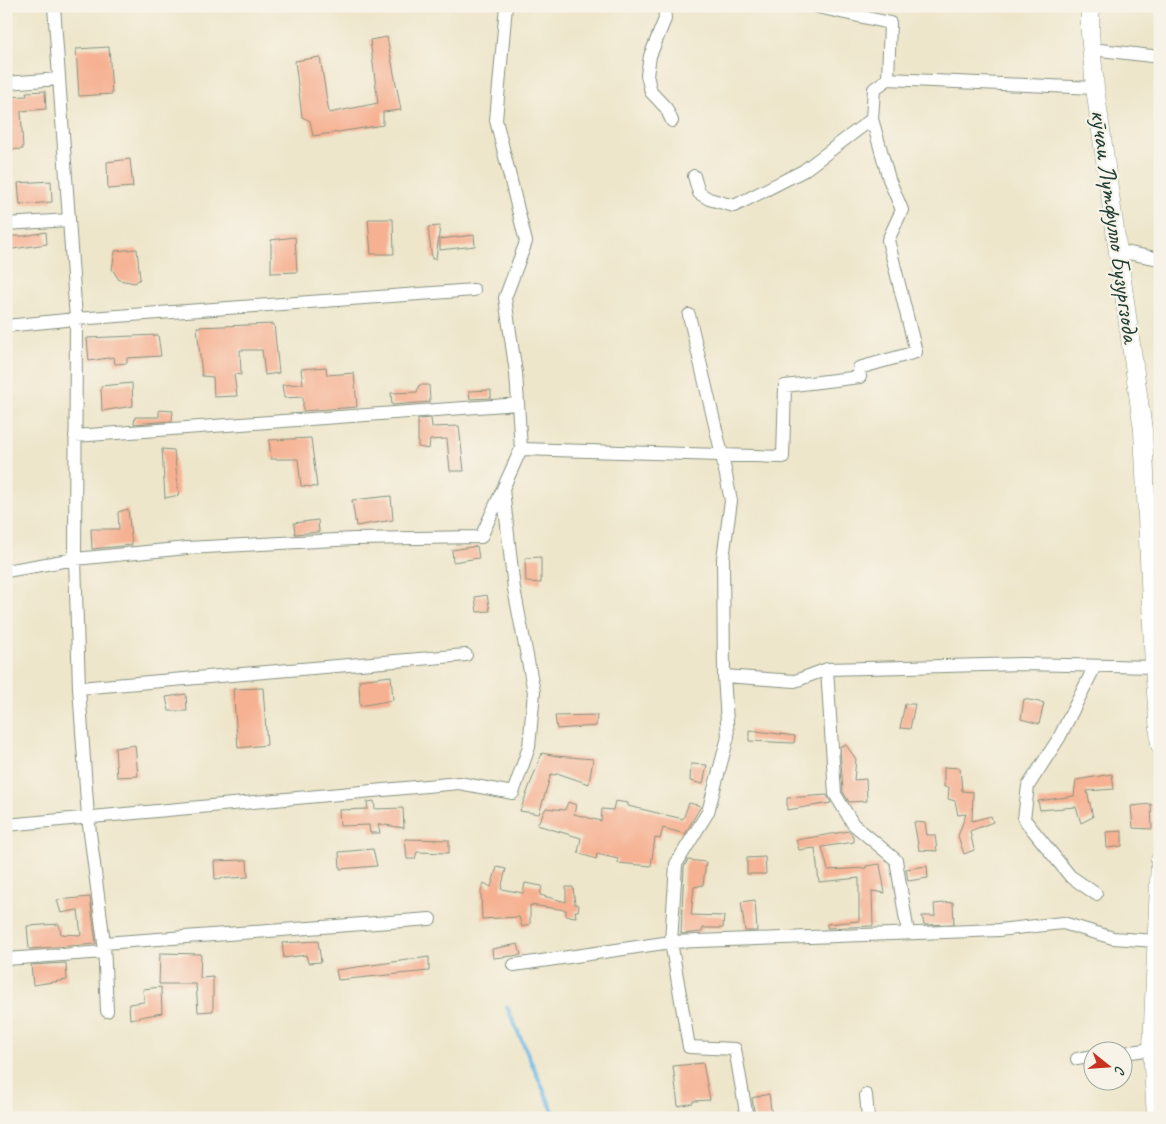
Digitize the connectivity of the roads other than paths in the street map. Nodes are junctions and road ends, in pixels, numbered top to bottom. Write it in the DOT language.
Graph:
graph roads {
  1 [pos="54,6"];
  2 [pos="506,6"];
  3 [pos="664,6"];
  4 [pos="1090,6"];
  5 [pos="818,7"];
  6 [pos="1092,49"];
  7 [pos="1160,57"];
  8 [pos="59,79"];
  9 [pos="888,79"];
  10 [pos="6,83"];
  11 [pos="1095,88"];
  12 [pos="872,119"];
  13 [pos="672,121"];
  14 [pos="694,176"];
  15 [pos="69,220"];
  16 [pos="6,224"];
  17 [pos="1118,251"];
  18 [pos="1160,259"];
  19 [pos="474,290"];
  20 [pos="690,315"];
  21 [pos="76,319"];
  22 [pos="6,326"];
  23 [pos="518,404"];
  24 [pos="75,436"];
  25 [pos="521,449"];
  26 [pos="722,455"];
  27 [pos="502,489"];
  28 [pos="75,559"];
  29 [pos="6,571"];
  30 [pos="466,655"];
  31 [pos="1095,666"];
  32 [pos="1154,667"];
  33 [pos="827,669"];
  34 [pos="724,676"];
  35 [pos="79,688"];
  36 [pos="1160,745"];
  37 [pos="88,817"];
  38 [pos="6,824"];
  39 [pos="1160,860"];
  40 [pos="1096,894"];
  41 [pos="430,919"];
  42 [pos="908,934"];
  43 [pos="1156,941"];
  44 [pos="671,942"];
  45 [pos="104,948"];
  46 [pos="6,959"];
  47 [pos="514,965"];
  48 [pos="107,1011"];
  49 [pos="1152,1049"];
  50 [pos="1134,1052"];
  51 [pos="1084,1057"];
  52 [pos="1077,1058"];
  53 [pos="866,1095"];
  54 [pos="747,1118"];
  55 [pos="868,1118"];
  56 [pos="1156,1118"];
  1 -- 8 [label="street"];
  2 -- 23 [label="street"];
  3 -- 13 [label="street"];
  4 -- 6 [label="main road, кӯчаи Лутфулло Бузургзода"];
  5 -- 9 [label="street"];
  6 -- 7 [label="street"];
  6 -- 11 [label="main road, кӯчаи Лутфулло Бузургзода"];
  8 -- 10 [label="street"];
  8 -- 15 [label="street"];
  9 -- 11 [label="street"];
  9 -- 12 [label="street"];
  11 -- 17 [label="main road, кӯчаи Лутфулло Бузургзода"];
  12 -- 14 [label="street"];
  12 -- 26 [label="street"];
  15 -- 16 [label="street"];
  15 -- 21 [label="street"];
  17 -- 18 [label="street"];
  17 -- 32 [label="main road, кӯчаи Лутфулло Бузургзода"];
  19 -- 21 [label="street"];
  20 -- 26 [label="street"];
  21 -- 22 [label="street"];
  21 -- 24 [label="street"];
  23 -- 24 [label="street"];
  23 -- 25 [label="street"];
  24 -- 28 [label="street"];
  25 -- 26 [label="street"];
  25 -- 27 [label="street"];
  26 -- 34 [label="street"];
  27 -- 28 [label="street"];
  27 -- 37 [label="street"];
  28 -- 29 [label="street"];
  28 -- 35 [label="street"];
  30 -- 35 [label="street"];
  31 -- 32 [label="street"];
  31 -- 33 [label="street"];
  31 -- 40 [label="street"];
  32 -- 36 [label="main road, кӯчаи Лутфулло Бузургзода"];
  33 -- 34 [label="street"];
  33 -- 42 [label="street"];
  34 -- 44 [label="street"];
  35 -- 37 [label="street"];
  37 -- 38 [label="street"];
  37 -- 45 [label="street"];
  39 -- 43 [label="main road"];
  41 -- 45 [label="street"];
  42 -- 43 [label="street"];
  42 -- 44 [label="street"];
  43 -- 49 [label="main road"];
  44 -- 47 [label="street"];
  44 -- 54 [label="street"];
  45 -- 46 [label="street"];
  45 -- 48 [label="street"];
  49 -- 50 [label="street"];
  49 -- 56 [label="main road"];
  51 -- 52 [label="street"];
  53 -- 55 [label="street"];
}
